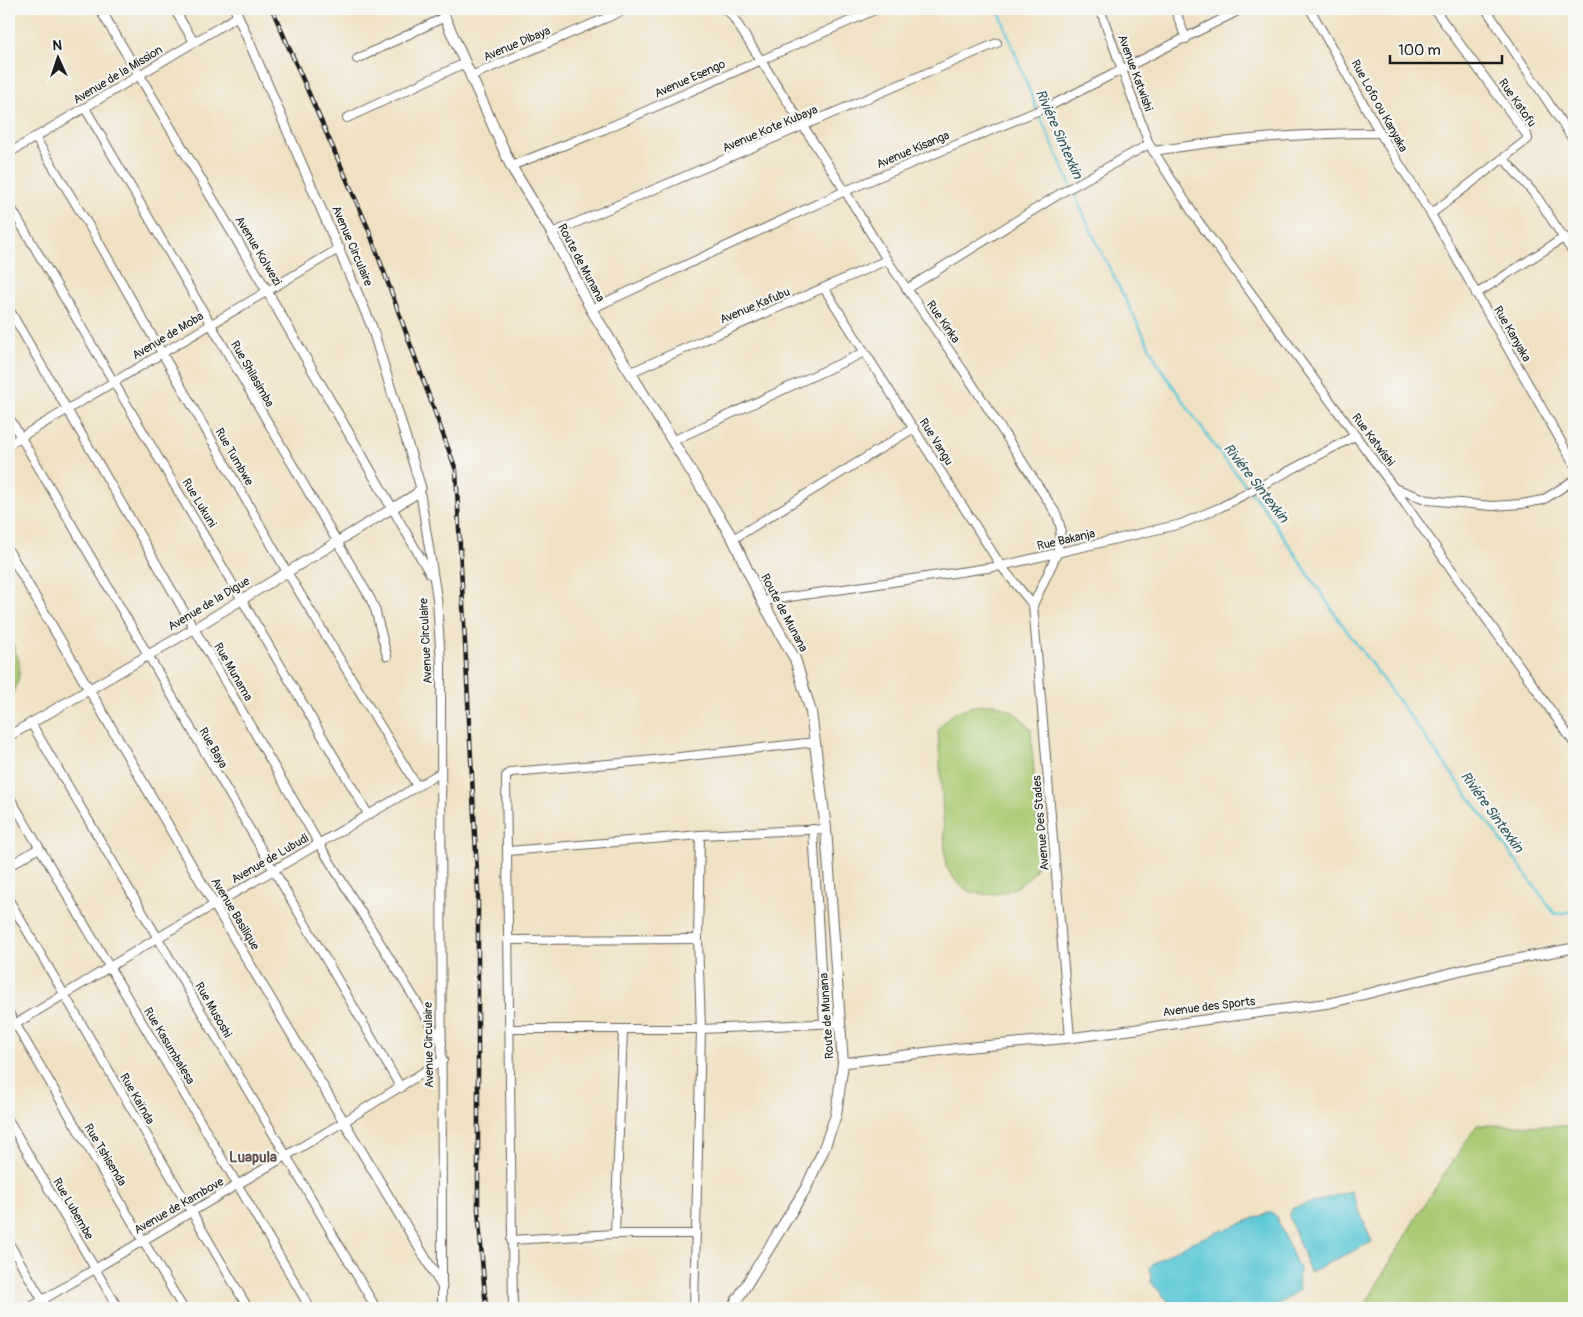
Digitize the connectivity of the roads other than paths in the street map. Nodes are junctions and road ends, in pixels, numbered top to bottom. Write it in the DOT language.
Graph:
graph roads {
  1 [pos="100,9"];
  2 [pos="174,9"];
  3 [pos="627,9"];
  4 [pos="724,9"];
  5 [pos="876,9"];
  6 [pos="1100,9"];
  7 [pos="1174,9"];
  8 [pos="1242,9"];
  9 [pos="1310,9"];
  10 [pos="1434,9"];
  11 [pos="1486,9"];
  12 [pos="1572,9"];
  13 [pos="237,12"];
  14 [pos="443,13"];
  15 [pos="1574,14"];
  16 [pos="1186,38"];
  17 [pos="194,42"];
  18 [pos="997,43"];
  19 [pos="357,59"];
  20 [pos="759,61"];
  21 [pos="465,63"];
  22 [pos="1123,71"];
  23 [pos="139,75"];
  24 [pos="471,76"];
  25 [pos="85,108"];
  26 [pos="347,118"];
  27 [pos="804,127"];
  28 [pos="1380,133"];
  29 [pos="35,137"];
  30 [pos="1574,140"];
  31 [pos="1151,148"];
  32 [pos="9,153"];
  33 [pos="1504,159"];
  34 [pos="511,166"];
  35 [pos="845,191"];
  36 [pos="9,204"];
  37 [pos="1431,214"];
  38 [pos="552,233"];
  39 [pos="1565,237"];
  40 [pos="340,248"];
  41 [pos="1574,254"];
  42 [pos="887,260"];
  43 [pos="824,288"];
  44 [pos="907,289"];
  45 [pos="267,291"];
  46 [pos="1476,294"];
  47 [pos="591,309"];
  48 [pos="9,310"];
  49 [pos="210,325"];
  50 [pos="864,352"];
  51 [pos="162,353"];
  52 [pos="631,372"];
  53 [pos="114,382"];
  54 [pos="67,409"];
  55 [pos="9,417"];
  56 [pos="914,428"];
  57 [pos="1355,436"];
  58 [pos="20,437"];
  59 [pos="672,441"];
  60 [pos="9,444"];
  61 [pos="1574,464"];
  62 [pos="1574,480"];
  63 [pos="1394,488"];
  64 [pos="420,491"];
  65 [pos="392,508"];
  66 [pos="733,539"];
  67 [pos="337,542"];
  68 [pos="9,552"];
  69 [pos="1057,554"];
  70 [pos="1001,566"];
  71 [pos="287,572"];
  72 [pos="433,578"];
  73 [pos="242,599"];
  74 [pos="762,601"];
  75 [pos="1033,606"];
  76 [pos="195,628"];
  77 [pos="146,655"];
  78 [pos="387,656"];
  79 [pos="88,689"];
  80 [pos="31,723"];
  81 [pos="9,736"];
  82 [pos="816,742"];
  83 [pos="1574,743"];
  84 [pos="440,773"];
  85 [pos="417,786"];
  86 [pos="9,796"];
  87 [pos="368,814"];
  88 [pos="813,829"];
  89 [pos="826,829"];
  90 [pos="700,835"];
  91 [pos="319,844"];
  92 [pos="39,848"];
  93 [pos="508,851"];
  94 [pos="9,866"];
  95 [pos="272,871"];
  96 [pos="9,900"];
  97 [pos="214,904"];
  98 [pos="159,937"];
  99 [pos="698,938"];
  100 [pos="509,940"];
  101 [pos="1574,948"];
  102 [pos="109,967"];
  103 [pos="63,994"];
  104 [pos="9,1014"];
  105 [pos="824,1023"];
  106 [pos="840,1023"];
  107 [pos="12,1026"];
  108 [pos="510,1029"];
  109 [pos="700,1029"];
  110 [pos="623,1030"];
  111 [pos="1070,1038"];
  112 [pos="442,1043"];
  113 [pos="442,1060"];
  114 [pos="843,1062"];
  115 [pos="400,1088"];
  116 [pos="9,1121"];
  117 [pos="345,1121"];
  118 [pos="284,1156"];
  119 [pos="238,1185"];
  120 [pos="190,1213"];
  121 [pos="615,1234"];
  122 [pos="696,1234"];
  123 [pos="143,1240"];
  124 [pos="511,1240"];
  125 [pos="9,1243"];
  126 [pos="95,1269"];
  127 [pos="442,1286"];
  128 [pos="42,1300"];
  129 [pos="29,1308"];
  130 [pos="47,1308"];
  131 [pos="118,1308"];
  132 [pos="183,1308"];
  133 [pos="248,1308"];
  134 [pos="310,1308"];
  135 [pos="376,1308"];
  136 [pos="442,1308"];
  137 [pos="513,1308"];
  138 [pos="694,1308"];
  139 [pos="732,1308"];
  1 -- 23 [label="street, Avenue Kolwezi"];
  2 -- 17 [label="street"];
  3 -- 24 [label="street, Avenue Dibaya"];
  4 -- 20 [label="street, Rue Kinka"];
  5 -- 20 [label="street, Avenue Esengo"];
  6 -- 22 [label="street, Avenue Katwishi"];
  7 -- 16 [label="street"];
  8 -- 16 [label="street, Avenue Kisanga"];
  9 -- 28 [label="street, Rue Lofo ou Kanyaka"];
  10 -- 33 [label="street, Rue Katofu"];
  11 -- 30 [label="street"];
  12 -- 15 [label="street"];
  13 -- 17 [label="street, Avenue de la Mission"];
  13 -- 40 [label="street, Avenue Circulaire"];
  14 -- 19 [label="street"];
  14 -- 21 [label="main road, Route de Munana"];
  16 -- 22 [label="street, Avenue Kisanga"];
  17 -- 23 [label="street, Avenue de la Mission"];
  18 -- 27 [label="street, Avenue Kote Kubaya"];
  20 -- 27 [label="street, Rue Kinka"];
  20 -- 34 [label="street, Avenue Esengo"];
  21 -- 24 [label="main road, Route de Munana"];
  21 -- 26 [label="street"];
  22 -- 31 [label="street, Avenue Katwishi"];
  22 -- 35 [label="street, Avenue Kisanga"];
  23 -- 25 [label="street, Avenue de la Mission"];
  23 -- 45 [label="street, Avenue Kolwezi"];
  24 -- 34 [label="main road, Route de Munana"];
  25 -- 29 [label="street, Avenue de la Mission"];
  25 -- 49 [label="street, Rue Shilasimba"];
  27 -- 35 [label="street, Rue Kinka"];
  27 -- 38 [label="street, Avenue Kote Kubaya"];
  28 -- 31 [label="street"];
  28 -- 37 [label="street, Rue Lofo ou Kanyaka"];
  29 -- 32 [label="street, Avenue de la Mission"];
  29 -- 51 [label="street, Rue Tumbwe"];
  31 -- 44 [label="street"];
  31 -- 57 [label="street, Rue Katwishi"];
  33 -- 37 [label="street"];
  33 -- 39 [label="street"];
  34 -- 38 [label="main road, Route de Munana"];
  35 -- 42 [label="street, Rue Kinka"];
  35 -- 47 [label="street, Avenue Kisanga"];
  36 -- 53 [label="street, Rue Lukuni"];
  37 -- 46 [label="street, Rue Kanyaka"];
  38 -- 47 [label="main road, Route de Munana"];
  39 -- 41 [label="street"];
  39 -- 46 [label="street"];
  40 -- 45 [label="street, Avenue de Moba"];
  40 -- 64 [label="street, Avenue Circulaire"];
  42 -- 43 [label="street, Avenue Kafubu"];
  42 -- 44 [label="street, Rue Kinka"];
  43 -- 50 [label="street, Rue Vangu"];
  43 -- 52 [label="street, Avenue Kafubu"];
  44 -- 69 [label="street, Rue Kinka"];
  45 -- 49 [label="street, Avenue de Moba"];
  45 -- 65 [label="street, Avenue Kolwezi"];
  46 -- 61 [label="street, Rue Kanyaka"];
  47 -- 52 [label="main road, Route de Munana"];
  48 -- 54 [label="street, Rue Munama"];
  49 -- 51 [label="street, Avenue de Moba"];
  49 -- 67 [label="street, Rue Shilasimba"];
  50 -- 56 [label="street, Rue Vangu"];
  50 -- 59 [label="street"];
  51 -- 53 [label="street, Avenue de Moba"];
  51 -- 71 [label="street, Rue Tumbwe"];
  52 -- 59 [label="main road, Route de Munana"];
  53 -- 54 [label="street, Avenue de Moba"];
  53 -- 73 [label="street, Rue Lukuni"];
  54 -- 58 [label="street, Avenue de Moba"];
  54 -- 76 [label="street, Rue Munama"];
  55 -- 58 [label="street, Rue Baya"];
  56 -- 66 [label="street"];
  56 -- 70 [label="street, Rue Vangu"];
  57 -- 63 [label="street, Rue Katwishi"];
  57 -- 69 [label="street, Rue Bakanja"];
  58 -- 60 [label="street, Avenue de Moba"];
  58 -- 77 [label="street, Rue Baya"];
  59 -- 66 [label="main road, Route de Munana"];
  62 -- 63 [label="street"];
  63 -- 83 [label="street, Rue Katwishi"];
  64 -- 65 [label="street, Avenue de la Digue"];
  64 -- 72 [label="street, Avenue Circulaire"];
  65 -- 67 [label="street, Avenue de la Digue"];
  65 -- 72 [label="street"];
  66 -- 74 [label="main road, Route de Munana"];
  67 -- 71 [label="street, Avenue de la Digue"];
  67 -- 78 [label="street, Rue Shilasimba"];
  68 -- 79 [label="street, Avenue Basilique"];
  69 -- 70 [label="street, Rue Bakanja"];
  69 -- 75 [label="street, Rue Kinka"];
  70 -- 74 [label="street, Rue Bakanja"];
  70 -- 75 [label="street, Rue Vangu"];
  71 -- 73 [label="street, Avenue de la Digue"];
  71 -- 85 [label="street, Rue Tumbwe"];
  72 -- 84 [label="street, Avenue Circulaire"];
  73 -- 76 [label="street, Avenue de la Digue"];
  73 -- 87 [label="street, Rue Lukuni"];
  74 -- 82 [label="main road, Route de Munana"];
  75 -- 111 [label="street, Avenue Des Stades"];
  76 -- 77 [label="street, Avenue de la Digue"];
  76 -- 91 [label="street, Rue Munama"];
  77 -- 79 [label="street, Avenue de la Digue"];
  77 -- 95 [label="street, Rue Baya"];
  79 -- 80 [label="street, Avenue de la Digue"];
  79 -- 97 [label="street, Avenue Basilique"];
  80 -- 81 [label="street, Avenue de la Digue"];
  80 -- 98 [label="street, Rue Musoshi"];
  82 -- 89 [label="main road, Route de Munana"];
  82 -- 93 [label="street"];
  84 -- 85 [label="street, Avenue de Lubudi"];
  84 -- 112 [label="street, Avenue Circulaire"];
  85 -- 87 [label="street, Avenue de Lubudi"];
  86 -- 92 [label="street, Rue Kasumbalesa"];
  87 -- 91 [label="street, Avenue de Lubudi"];
  88 -- 89 [label="street"];
  88 -- 90 [label="street"];
  88 -- 105 [label="street"];
  89 -- 106 [label="main road, Route de Munana"];
  90 -- 93 [label="street"];
  90 -- 99 [label="street"];
  91 -- 95 [label="street, Avenue de Lubudi"];
  91 -- 112 [label="street, Rue Munama"];
  92 -- 94 [label="street"];
  92 -- 102 [label="street, Rue Kasumbalesa"];
  93 -- 100 [label="street"];
  95 -- 97 [label="street, Avenue de Lubudi"];
  95 -- 115 [label="street, Rue Baya"];
  96 -- 103 [label="street, Rue Kaïnda"];
  97 -- 98 [label="street, Avenue de Lubudi"];
  97 -- 117 [label="street, Avenue Basilique"];
  98 -- 102 [label="street, Avenue de Lubudi"];
  98 -- 118 [label="street, Rue Musoshi"];
  99 -- 100 [label="street"];
  99 -- 109 [label="street"];
  100 -- 108 [label="street"];
  101 -- 111 [label="street, Avenue des Sports"];
  102 -- 103 [label="street, Avenue de Lubudi"];
  102 -- 119 [label="street, Rue Kasumbalesa"];
  103 -- 107 [label="street, Avenue de Lubudi"];
  103 -- 120 [label="street, Rue Kaïnda"];
  104 -- 107 [label="street, Rue Tshisenda"];
  105 -- 106 [label="street"];
  105 -- 109 [label="street"];
  106 -- 114 [label="main road, Route de Munana"];
  107 -- 123 [label="street, Rue Tshisenda"];
  108 -- 110 [label="street"];
  108 -- 124 [label="street"];
  109 -- 110 [label="street"];
  109 -- 122 [label="street"];
  110 -- 121 [label="street"];
  111 -- 114 [label="street, Avenue des Sports"];
  112 -- 113 [label="street, Avenue Circulaire"];
  113 -- 115 [label="street, Avenue de Kambove"];
  113 -- 127 [label="street, Avenue Circulaire"];
  114 -- 139 [label="main road, Route de Munana"];
  115 -- 117 [label="street, Avenue de Kambove"];
  116 -- 126 [label="street, Rue Lubembe"];
  117 -- 118 [label="street, Avenue de Kambove"];
  117 -- 127 [label="street, Avenue Basilique"];
  118 -- 119 [label="street, Avenue de Kambove"];
  118 -- 135 [label="street, Rue Musoshi"];
  119 -- 120 [label="street, Avenue de Kambove"];
  119 -- 134 [label="street, Rue Kasumbalesa"];
  120 -- 123 [label="street, Avenue de Kambove"];
  120 -- 133 [label="street, Rue Kaïnda"];
  121 -- 122 [label="street"];
  121 -- 124 [label="street"];
  122 -- 138 [label="street"];
  123 -- 126 [label="street, Avenue de Kambove"];
  123 -- 132 [label="street, Rue Tshisenda"];
  124 -- 137 [label="street"];
  125 -- 128 [label="street"];
  126 -- 128 [label="street, Avenue de Kambove"];
  126 -- 131 [label="street, Rue Lubembe"];
  127 -- 136 [label="street, Avenue Circulaire"];
  128 -- 129 [label="street, Avenue de Kambove"];
  128 -- 130 [label="street"];
}
